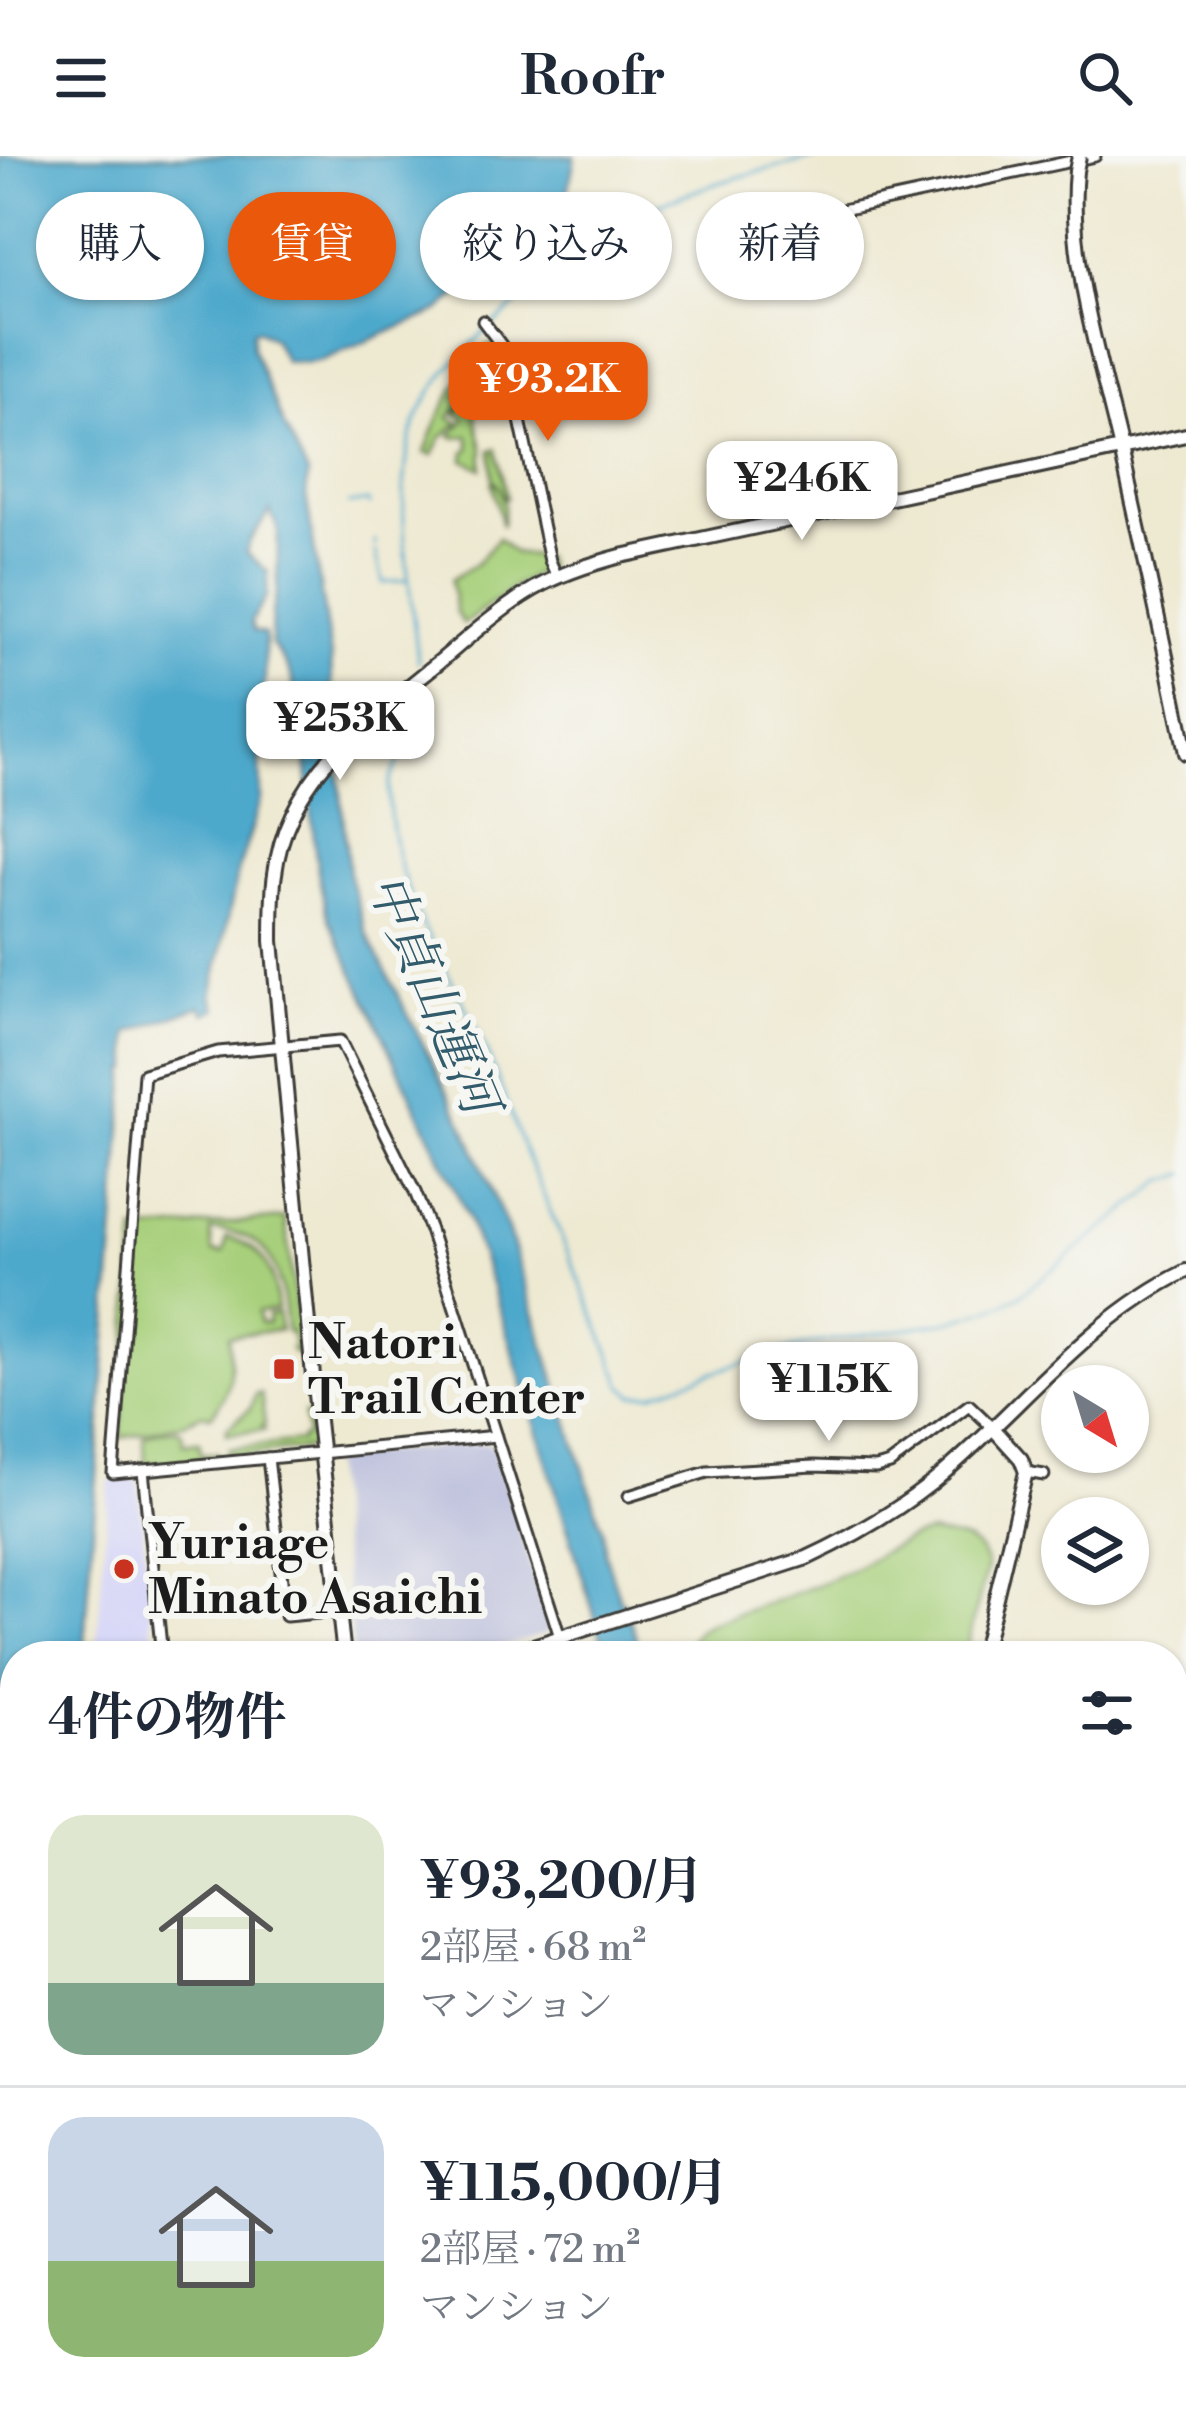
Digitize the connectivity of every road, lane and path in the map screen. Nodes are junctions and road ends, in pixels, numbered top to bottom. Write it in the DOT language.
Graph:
graph roads {
  1 [pos="1095,156"];
  2 [pos="1078,164"];
  3 [pos="864,205"];
  4 [pos="488,328"];
  5 [pos="1186,435"];
  6 [pos="1120,449"];
  7 [pos="556,577"];
  8 [pos="1186,753"];
  9 [pos="280,1046"];
  10 [pos="1186,1271"];
  11 [pos="992,1427"];
  12 [pos="496,1436"];
  13 [pos="322,1453"];
  14 [pos="268,1458"];
  15 [pos="143,1470"];
  16 [pos="1026,1472"];
  17 [pos="1044,1475"];
  18 [pos="629,1496"];
  19 [pos="339,1611"];
  20 [pos="560,1637"];
  21 [pos="160,1641"];
  22 [pos="342,1641"];
  23 [pos="548,1641"];
  24 [pos="561,1641"];
  25 [pos="986,1641"];
  1 -- 3 [label="street"];
  2 -- 6 [label="street"];
  4 -- 7 [label="street"];
  5 -- 6 [label="street"];
  6 -- 7 [label="street"];
  6 -- 8 [label="street"];
  7 -- 9 [label="street"];
  9 -- 12 [label="street"];
  9 -- 13 [label="street"];
  9 -- 15 [label="street"];
  10 -- 11 [label="street"];
  11 -- 16 [label="street"];
  11 -- 18 [label="street"];
  11 -- 20 [label="street"];
  12 -- 13 [label="street"];
  12 -- 20 [label="street"];
  13 -- 14 [label="street"];
  13 -- 19 [label="street"];
  14 -- 15 [label="street"];
  14 -- 19 [label="street"];
  15 -- 21 [label="street"];
  16 -- 17 [label="street"];
  16 -- 25 [label="street"];
  19 -- 22 [label="street"];
  20 -- 23 [label="street"];
  20 -- 24 [label="street"];
}
